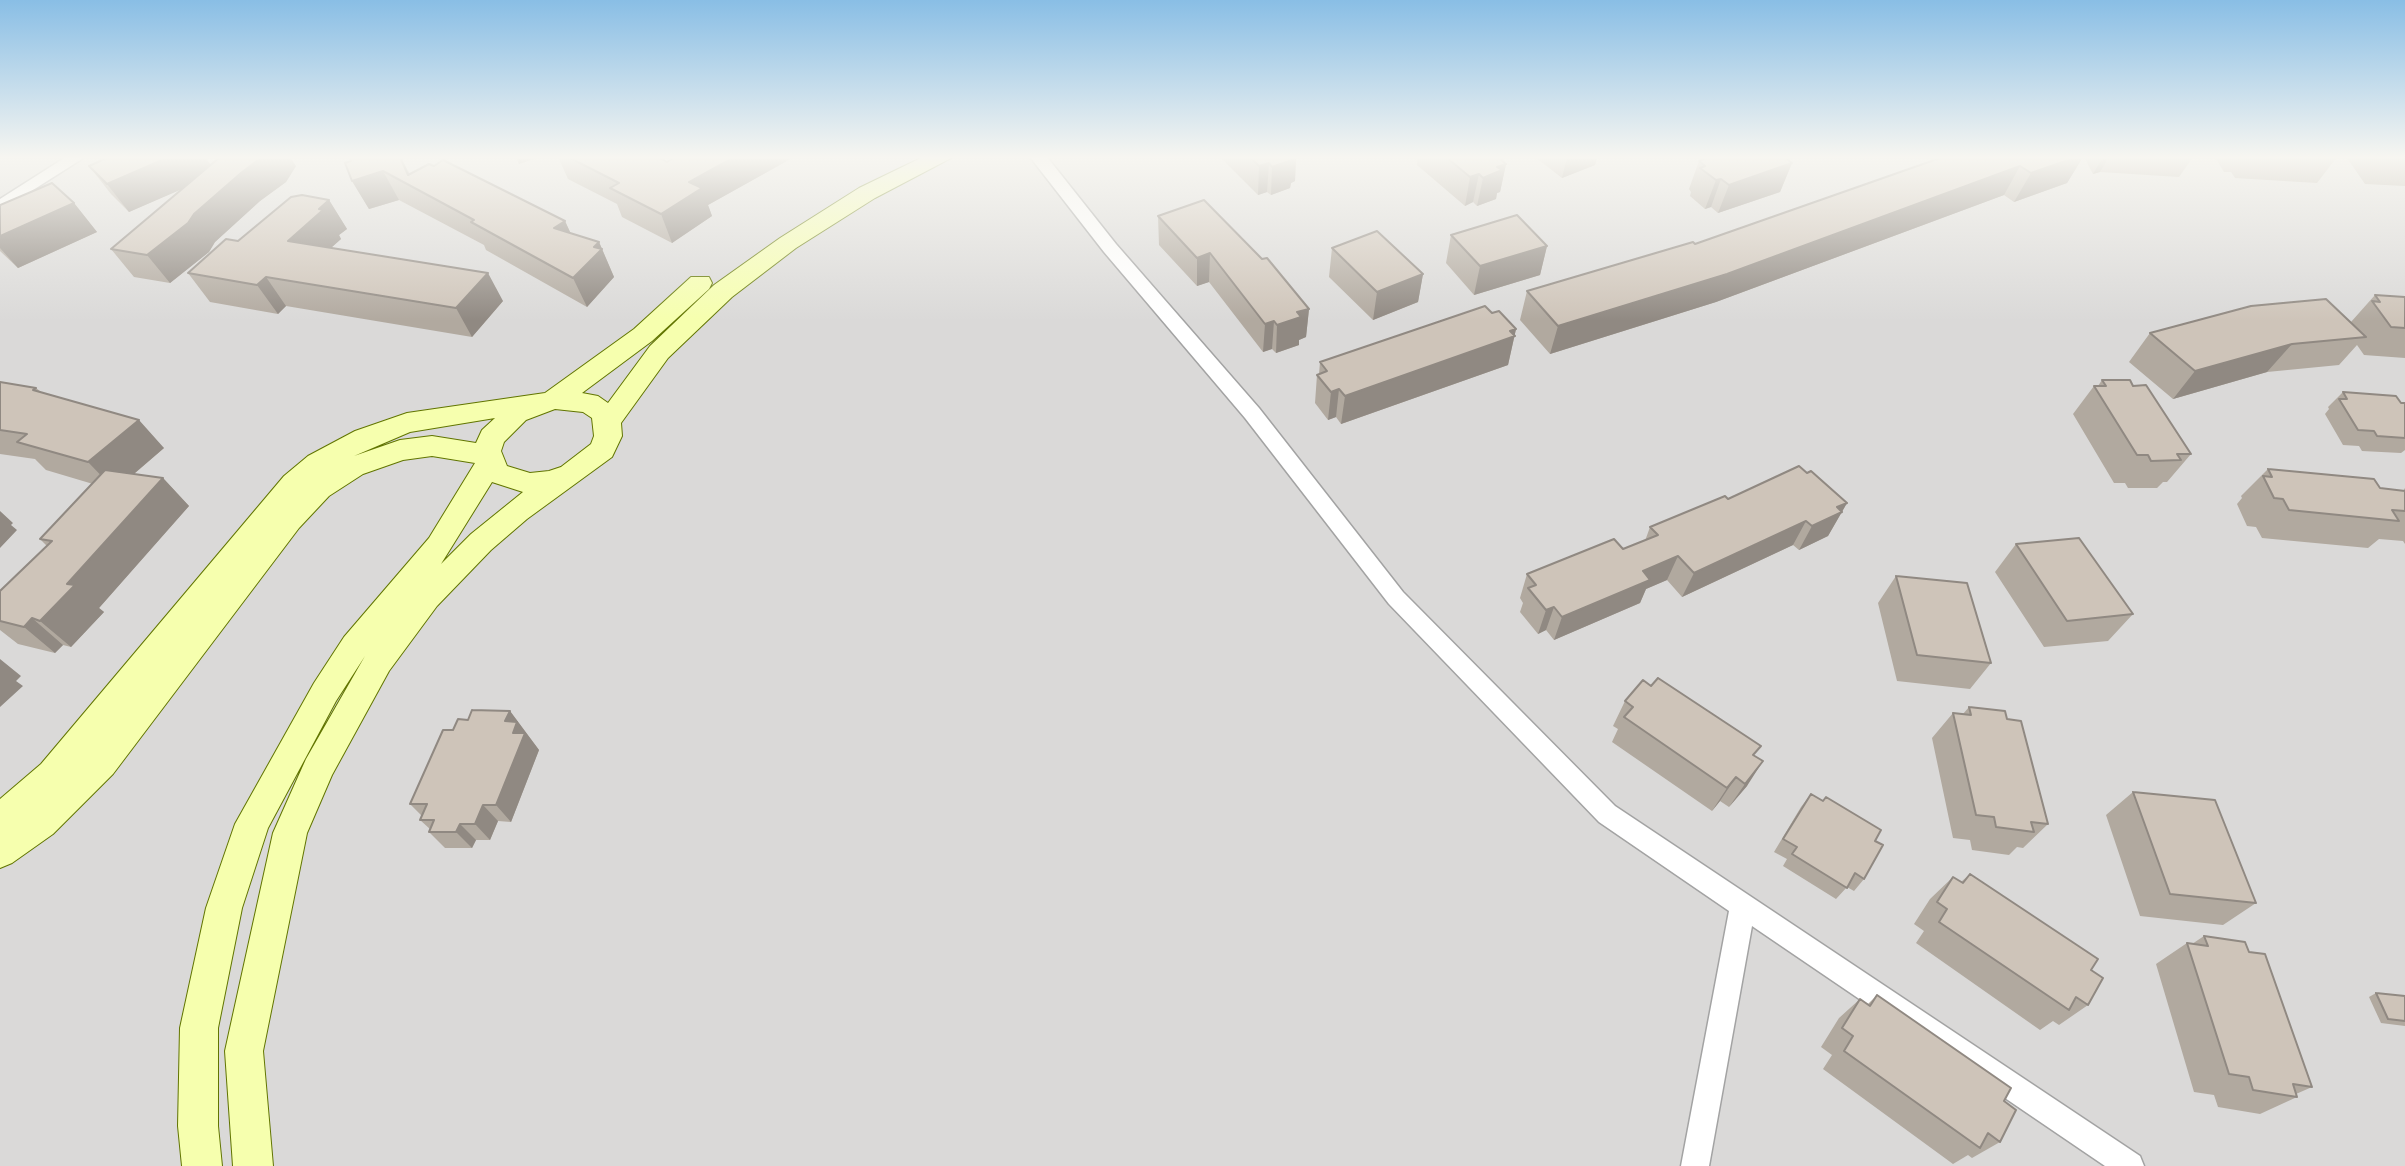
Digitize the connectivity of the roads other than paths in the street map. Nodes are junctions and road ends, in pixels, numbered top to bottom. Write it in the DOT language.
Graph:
graph roads {
  1 [pos="804,211"];
  2 [pos="838,211"];
  3 [pos="1081,211"];
  4 [pos="545,402"];
  5 [pos="608,422"];
  6 [pos="488,459"];
  7 [pos="571,474"];
  8 [pos="0,820"];
  9 [pos="0,852"];
  10 [pos="1743,905"];
  11 [pos="202,1166"];
  12 [pos="253,1166"];
  13 [pos="1695,1166"];
  14 [pos="2130,1166"];
  1 -- 4 [label="street"];
  2 -- 5 [label="street"];
  3 -- 10 [label="street"];
  4 -- 5 [label="street"];
  4 -- 6 [label="street"];
  4 -- 8 [label="street"];
  5 -- 7 [label="street"];
  6 -- 7 [label="street"];
  6 -- 9 [label="street"];
  6 -- 11 [label="street"];
  7 -- 12 [label="street"];
  10 -- 13 [label="street"];
  10 -- 14 [label="street"];
}
